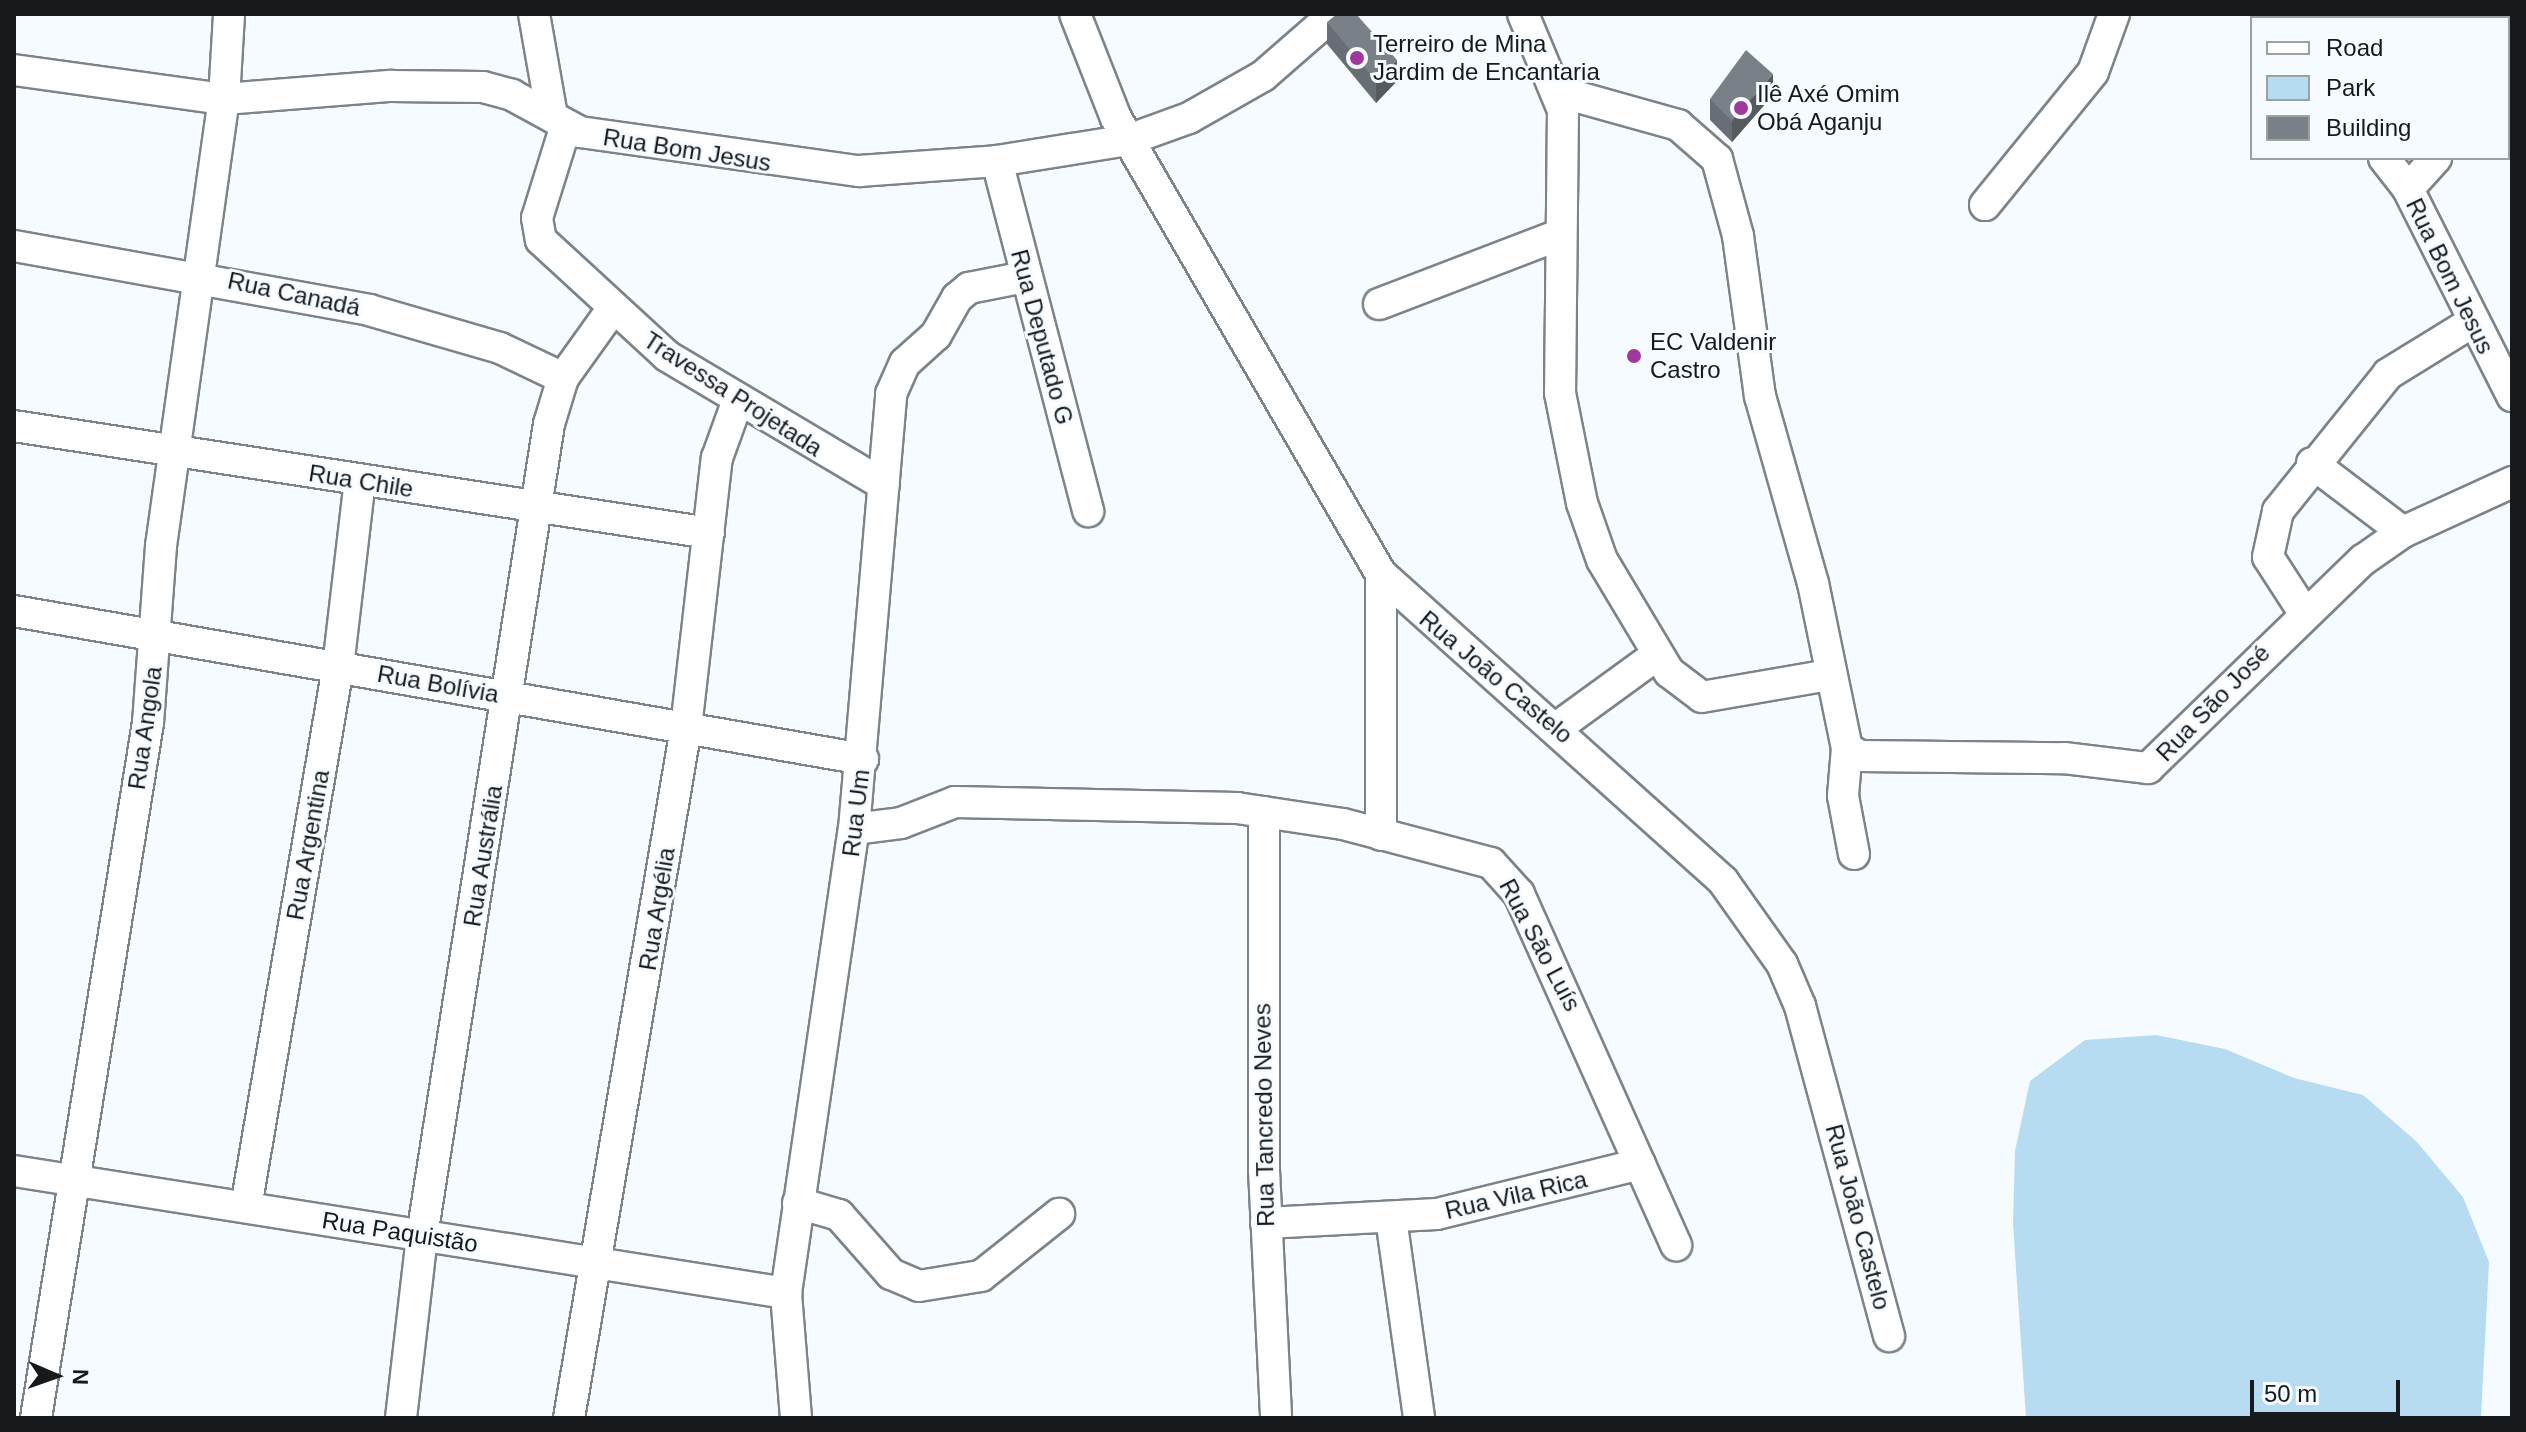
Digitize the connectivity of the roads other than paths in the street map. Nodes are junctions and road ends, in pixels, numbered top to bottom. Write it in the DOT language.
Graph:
graph roads {
  1 [pos="229,14"];
  2 [pos="534,14"];
  3 [pos="1075,14"];
  4 [pos="1334,14"];
  5 [pos="1523,14"];
  6 [pos="2114,14"];
  7 [pos="14,70"];
  8 [pos="1560,92"];
  9 [pos="224,99"];
  10 [pos="559,121"];
  11 [pos="1128,140"];
  12 [pos="2386,160"];
  13 [pos="2434,160"];
  14 [pos="997,161"];
  15 [pos="2408,189"];
  16 [pos="1985,205"];
  17 [pos="1559,235"];
  18 [pos="14,246"];
  19 [pos="200,275"];
  20 [pos="1025,277"];
  21 [pos="1379,304"];
  22 [pos="611,311"];
  23 [pos="2471,323"];
  24 [pos="563,378"];
  25 [pos="2512,396"];
  26 [pos="738,400"];
  27 [pos="14,426"];
  28 [pos="172,451"];
  29 [pos="2312,463"];
  30 [pos="360,481"];
  31 [pos="2512,482"];
  32 [pos="884,485"];
  33 [pos="535,509"];
  34 [pos="1088,511"];
  35 [pos="2403,532"];
  36 [pos="709,533"];
  37 [pos="1381,574"];
  38 [pos="14,611"];
  39 [pos="2303,611"];
  40 [pos="157,636"];
  41 [pos="1657,655"];
  42 [pos="338,667"];
  43 [pos="1830,675"];
  44 [pos="508,697"];
  45 [pos="686,728"];
  46 [pos="1555,729"];
  47 [pos="1847,748"];
  48 [pos="863,759"];
  49 [pos="1264,812"];
  50 [pos="854,829"];
  51 [pos="1381,835"];
  52 [pos="1854,854"];
  53 [pos="1640,1164"];
  54 [pos="14,1171"];
  55 [pos="72,1179"];
  56 [pos="798,1203"];
  57 [pos="246,1207"];
  58 [pos="1059,1214"];
  59 [pos="1391,1218"];
  60 [pos="1266,1223"];
  61 [pos="422,1236"];
  62 [pos="1676,1245"];
  63 [pos="596,1261"];
  64 [pos="786,1293"];
  65 [pos="1889,1336"];
  66 [pos="36,1418"];
  67 [pos="401,1418"];
  68 [pos="569,1418"];
  69 [pos="796,1418"];
  70 [pos="1276,1418"];
  71 [pos="1419,1418"];
  1 -- 9 [label="street, Rua Angola"];
  2 -- 10 [label="street"];
  3 -- 11 [label="street, Rua João Castelo"];
  4 -- 11 [label="street, Rua Bom Jesus"];
  5 -- 8 [label="street"];
  6 -- 16 [label="street"];
  7 -- 9 [label="street, Rua Bom Jesus"];
  8 -- 17 [label="street"];
  8 -- 43 [label="street"];
  9 -- 10 [label="street, Rua Bom Jesus"];
  9 -- 19 [label="street, Rua Angola"];
  10 -- 14 [label="street, Rua Bom Jesus"];
  10 -- 22 [label="street, Travessa Projetada"];
  11 -- 14 [label="street, Rua Bom Jesus"];
  11 -- 37 [label="street, Rua João Castelo"];
  12 -- 15 [label="street, Rua Bom Jesus"];
  13 -- 15 [label="street"];
  14 -- 20 [label="street, Rua Deputado G"];
  15 -- 23 [label="street, Rua Bom Jesus"];
  17 -- 21 [label="street"];
  17 -- 41 [label="street"];
  18 -- 19 [label="street, Rua Canadá"];
  19 -- 24 [label="street, Rua Canadá"];
  19 -- 28 [label="street, Rua Angola"];
  20 -- 32 [label="street, Rua Um"];
  20 -- 34 [label="street, Rua Deputado G"];
  22 -- 24 [label="street, Rua Austrália"];
  22 -- 26 [label="street, Travessa Projetada"];
  23 -- 25 [label="street, Rua Bom Jesus"];
  23 -- 29 [label="street"];
  24 -- 33 [label="street, Rua Austrália"];
  26 -- 32 [label="street, Travessa Projetada"];
  26 -- 36 [label="street, Rua Argélia"];
  27 -- 28 [label="street, Rua Chile"];
  28 -- 30 [label="street, Rua Chile"];
  28 -- 40 [label="street, Rua Angola"];
  29 -- 35 [label="street"];
  29 -- 39 [label="street"];
  30 -- 33 [label="street, Rua Chile"];
  30 -- 42 [label="street, Rua Argentina"];
  31 -- 35 [label="street, Rua São José"];
  32 -- 48 [label="street, Rua Um"];
  33 -- 36 [label="street, Rua Chile"];
  33 -- 44 [label="street, Rua Austrália"];
  35 -- 39 [label="street, Rua São José"];
  36 -- 45 [label="street, Rua Argélia"];
  37 -- 46 [label="street, Rua João Castelo"];
  37 -- 51 [label="street"];
  38 -- 40 [label="street, Rua Bolívia"];
  39 -- 47 [label="street, Rua São José"];
  40 -- 42 [label="street, Rua Bolívia"];
  40 -- 55 [label="street, Rua Angola"];
  41 -- 43 [label="street"];
  41 -- 46 [label="street"];
  42 -- 44 [label="street, Rua Bolívia"];
  42 -- 57 [label="street, Rua Argentina"];
  43 -- 47 [label="street"];
  44 -- 45 [label="street, Rua Bolívia"];
  44 -- 61 [label="street, Rua Austrália"];
  45 -- 48 [label="street, Rua Bolívia"];
  45 -- 63 [label="street, Rua Argélia"];
  46 -- 65 [label="street, Rua João Castelo"];
  47 -- 52 [label="street"];
  48 -- 50 [label="street, Rua Um"];
  49 -- 50 [label="street, Rua São Luís"];
  49 -- 51 [label="street, Rua São Luís"];
  49 -- 60 [label="street, Rua Tancredo Neves"];
  50 -- 56 [label="street, Rua Um"];
  51 -- 53 [label="street, Rua São Luís"];
  53 -- 59 [label="street, Rua Vila Rica"];
  53 -- 62 [label="street, Rua São Luís"];
  54 -- 55 [label="street, Rua Paquistão"];
  55 -- 57 [label="street, Rua Paquistão"];
  55 -- 66 [label="street, Rua Angola"];
  56 -- 58 [label="street"];
  56 -- 64 [label="street, Rua Um"];
  57 -- 61 [label="street, Rua Paquistão"];
  59 -- 60 [label="street, Rua Vila Rica"];
  59 -- 71 [label="street"];
  60 -- 70 [label="street, Rua Tancredo Neves"];
  61 -- 63 [label="street, Rua Paquistão"];
  61 -- 67 [label="street, Rua Austrália"];
  63 -- 64 [label="street, Rua Paquistão"];
  63 -- 68 [label="street, Rua Argélia"];
  64 -- 69 [label="street, Rua Um"];
}
